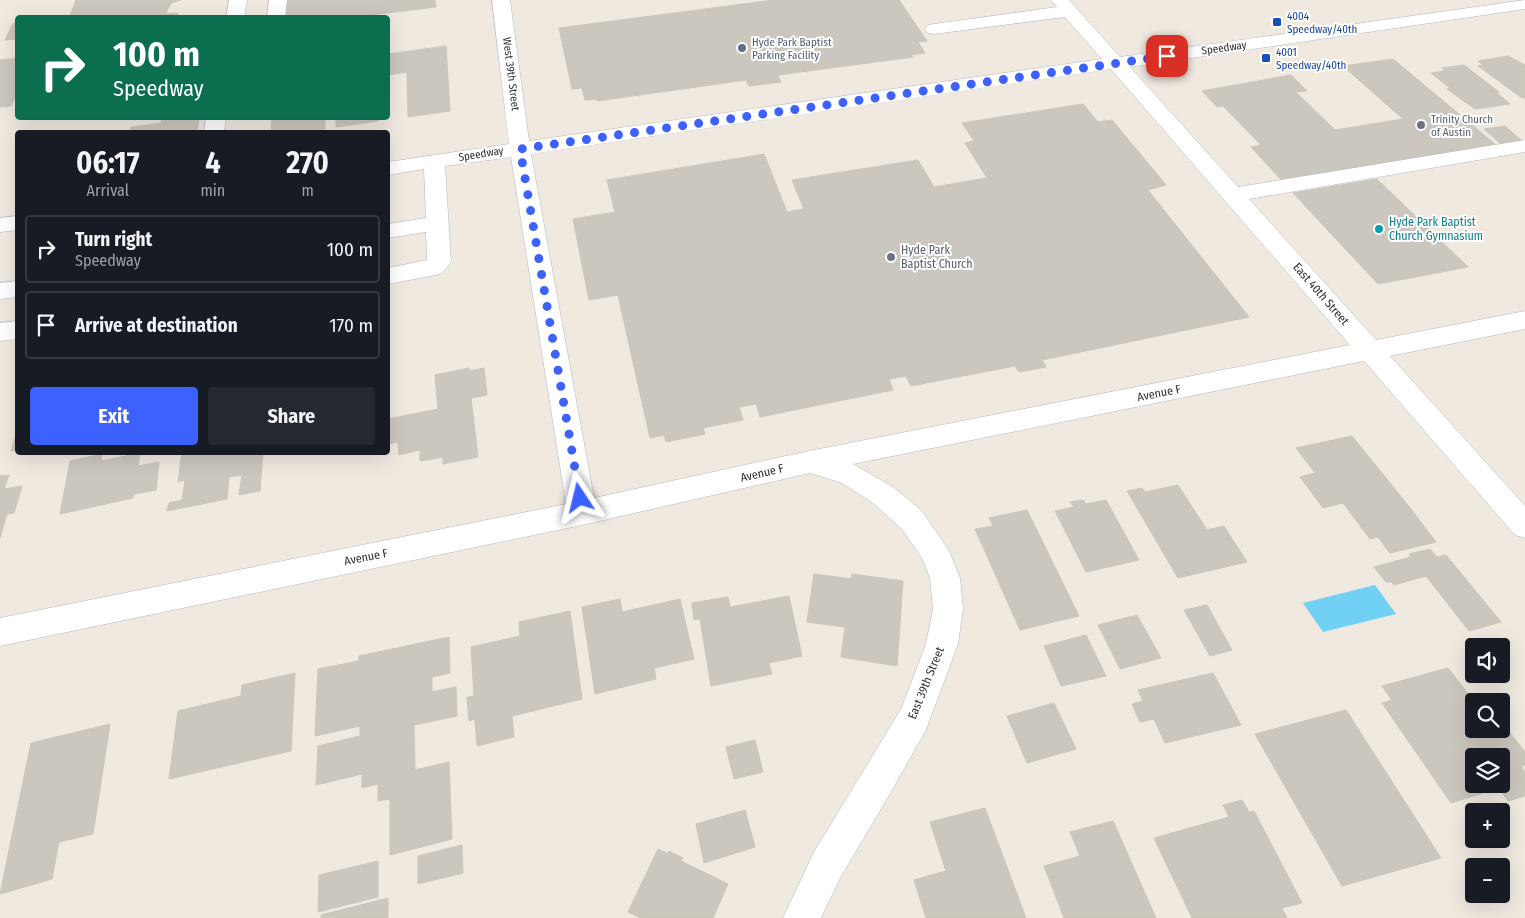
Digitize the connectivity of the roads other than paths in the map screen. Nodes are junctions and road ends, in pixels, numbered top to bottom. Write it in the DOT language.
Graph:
graph roads {
  1 [pos="238,0"];
  2 [pos="278,0"];
  3 [pos="501,0"];
  4 [pos="1431,0"];
  5 [pos="1525,4"];
  6 [pos="1065,6"];
  7 [pos="1450,14"];
  8 [pos="235,15"];
  9 [pos="276,15"];
  10 [pos="934,29"];
  11 [pos="1115,64"];
  12 [pos="1525,146"];
  13 [pos="520,149"];
  14 [pos="434,162"];
  15 [pos="390,168"];
  16 [pos="1233,195"];
  17 [pos="15,222"];
  18 [pos="437,223"];
  19 [pos="0,225"];
  20 [pos="390,231"];
  21 [pos="390,276"];
  22 [pos="15,290"];
  23 [pos="0,292"];
  24 [pos="1525,320"];
  25 [pos="15,330"];
  26 [pos="0,332"];
  27 [pos="1371,352"];
  28 [pos="809,462"];
  29 [pos="582,513"];
  30 [pos="1525,526"];
  31 [pos="0,632"];
  32 [pos="802,918"];
  1 -- 8 [label="street"];
  2 -- 9 [label="street"];
  3 -- 13 [label="street, West 39th Street"];
  4 -- 7 [label="street"];
  5 -- 7 [label="street, Speedway"];
  6 -- 10 [label="street"];
  6 -- 11 [label="street, East 40th Street"];
  7 -- 11 [label="street, Speedway"];
  11 -- 13 [label="street, Speedway"];
  11 -- 16 [label="street, East 40th Street"];
  12 -- 16 [label="street"];
  13 -- 14 [label="street, Speedway"];
  13 -- 29 [label="street"];
  14 -- 15 [label="street, Speedway"];
  14 -- 18 [label="street"];
  16 -- 27 [label="street, East 40th Street"];
  17 -- 19 [label="street"];
  18 -- 20 [label="street"];
  18 -- 21 [label="street"];
  22 -- 23 [label="street"];
  24 -- 27 [label="street, Avenue F"];
  25 -- 26 [label="street"];
  27 -- 28 [label="street, Avenue F"];
  27 -- 30 [label="street, East 40th Street"];
  28 -- 29 [label="street, Avenue F"];
  28 -- 32 [label="street, East 39th Street"];
  29 -- 31 [label="street, Avenue F"];
}
